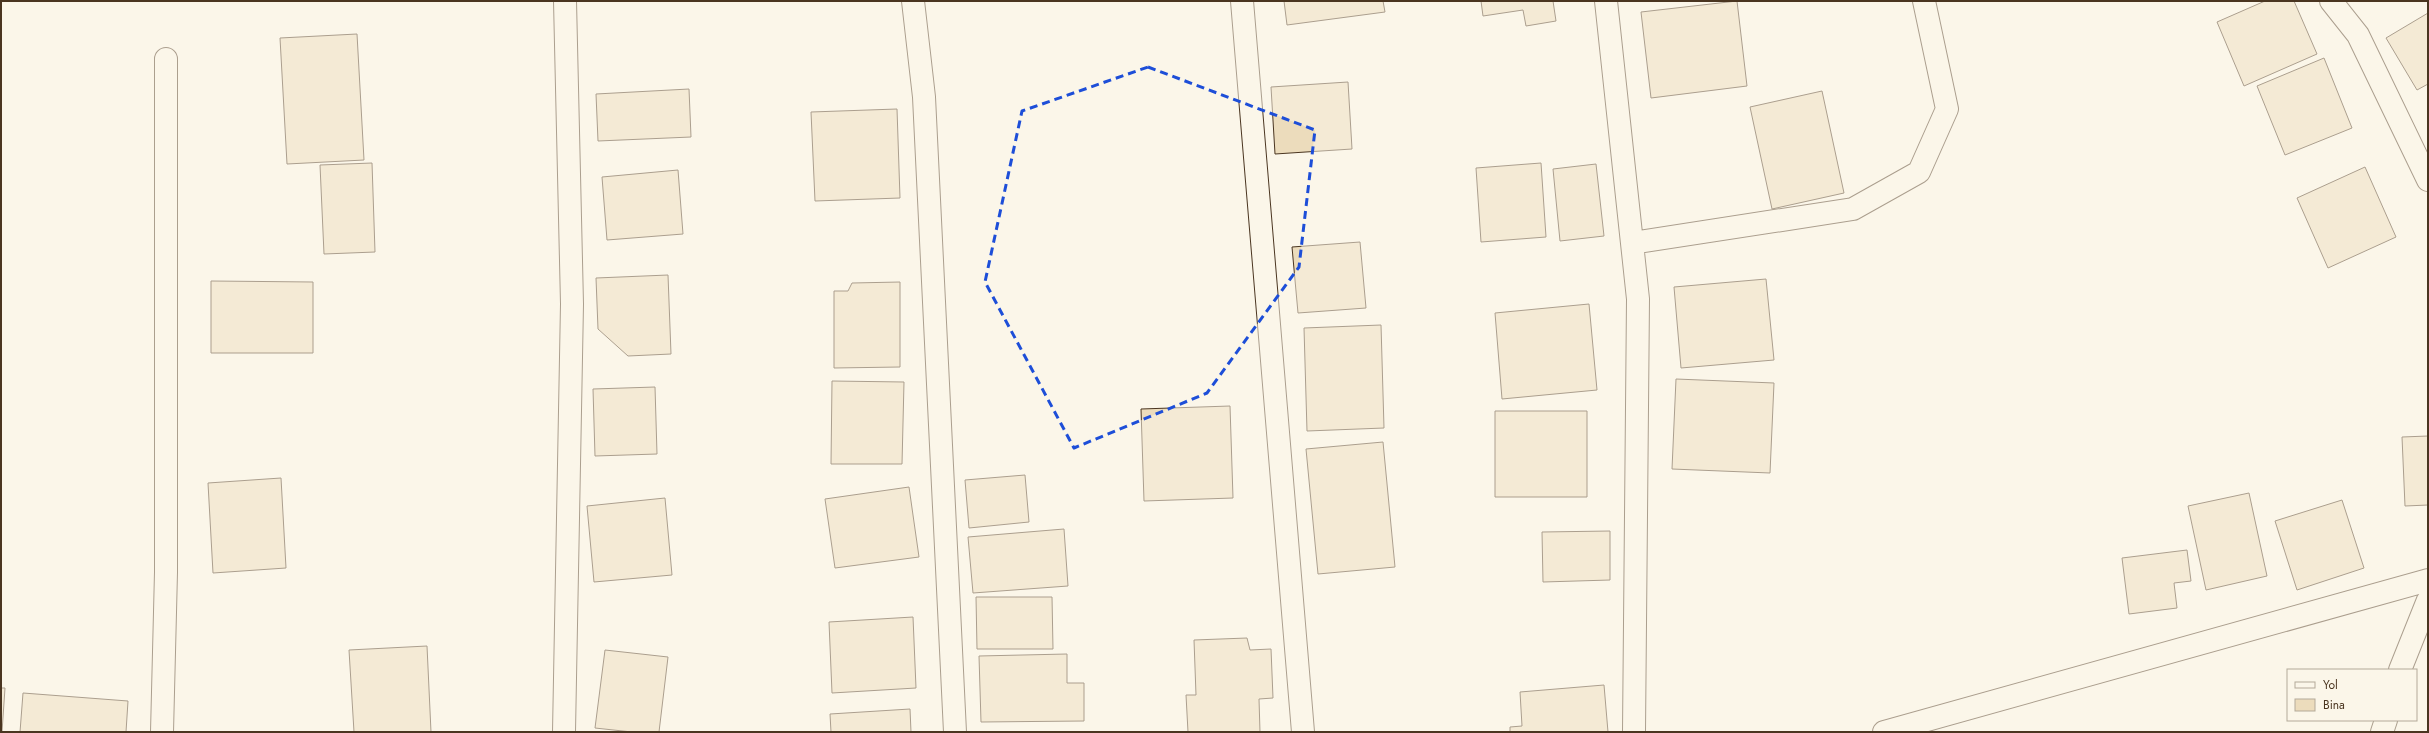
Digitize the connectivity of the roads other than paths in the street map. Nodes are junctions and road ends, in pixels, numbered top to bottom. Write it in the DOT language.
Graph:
graph roads {
  1 [pos="565,1"];
  2 [pos="913,1"];
  3 [pos="1242,1"];
  4 [pos="1606,1"];
  5 [pos="1924,1"];
  6 [pos="2331,1"];
  7 [pos="166,59"];
  8 [pos="2428,180"];
  9 [pos="1632,243"];
  10 [pos="2428,580"];
  11 [pos="2428,600"];
  12 [pos="2400,669"];
  13 [pos="2386,721"];
  14 [pos="162,732"];
  15 [pos="564,732"];
  16 [pos="955,732"];
  17 [pos="1303,732"];
  18 [pos="1634,732"];
  19 [pos="1884,732"];
  20 [pos="2382,732"];
  1 -- 15 [label="street"];
  2 -- 16 [label="street"];
  3 -- 17 [label="street"];
  4 -- 9 [label="street"];
  5 -- 9 [label="street"];
  6 -- 8 [label="street"];
  7 -- 14 [label="street"];
  9 -- 18 [label="street"];
  10 -- 19 [label="street"];
  11 -- 12 [label="street"];
  13 -- 20 [label="street"];
}
